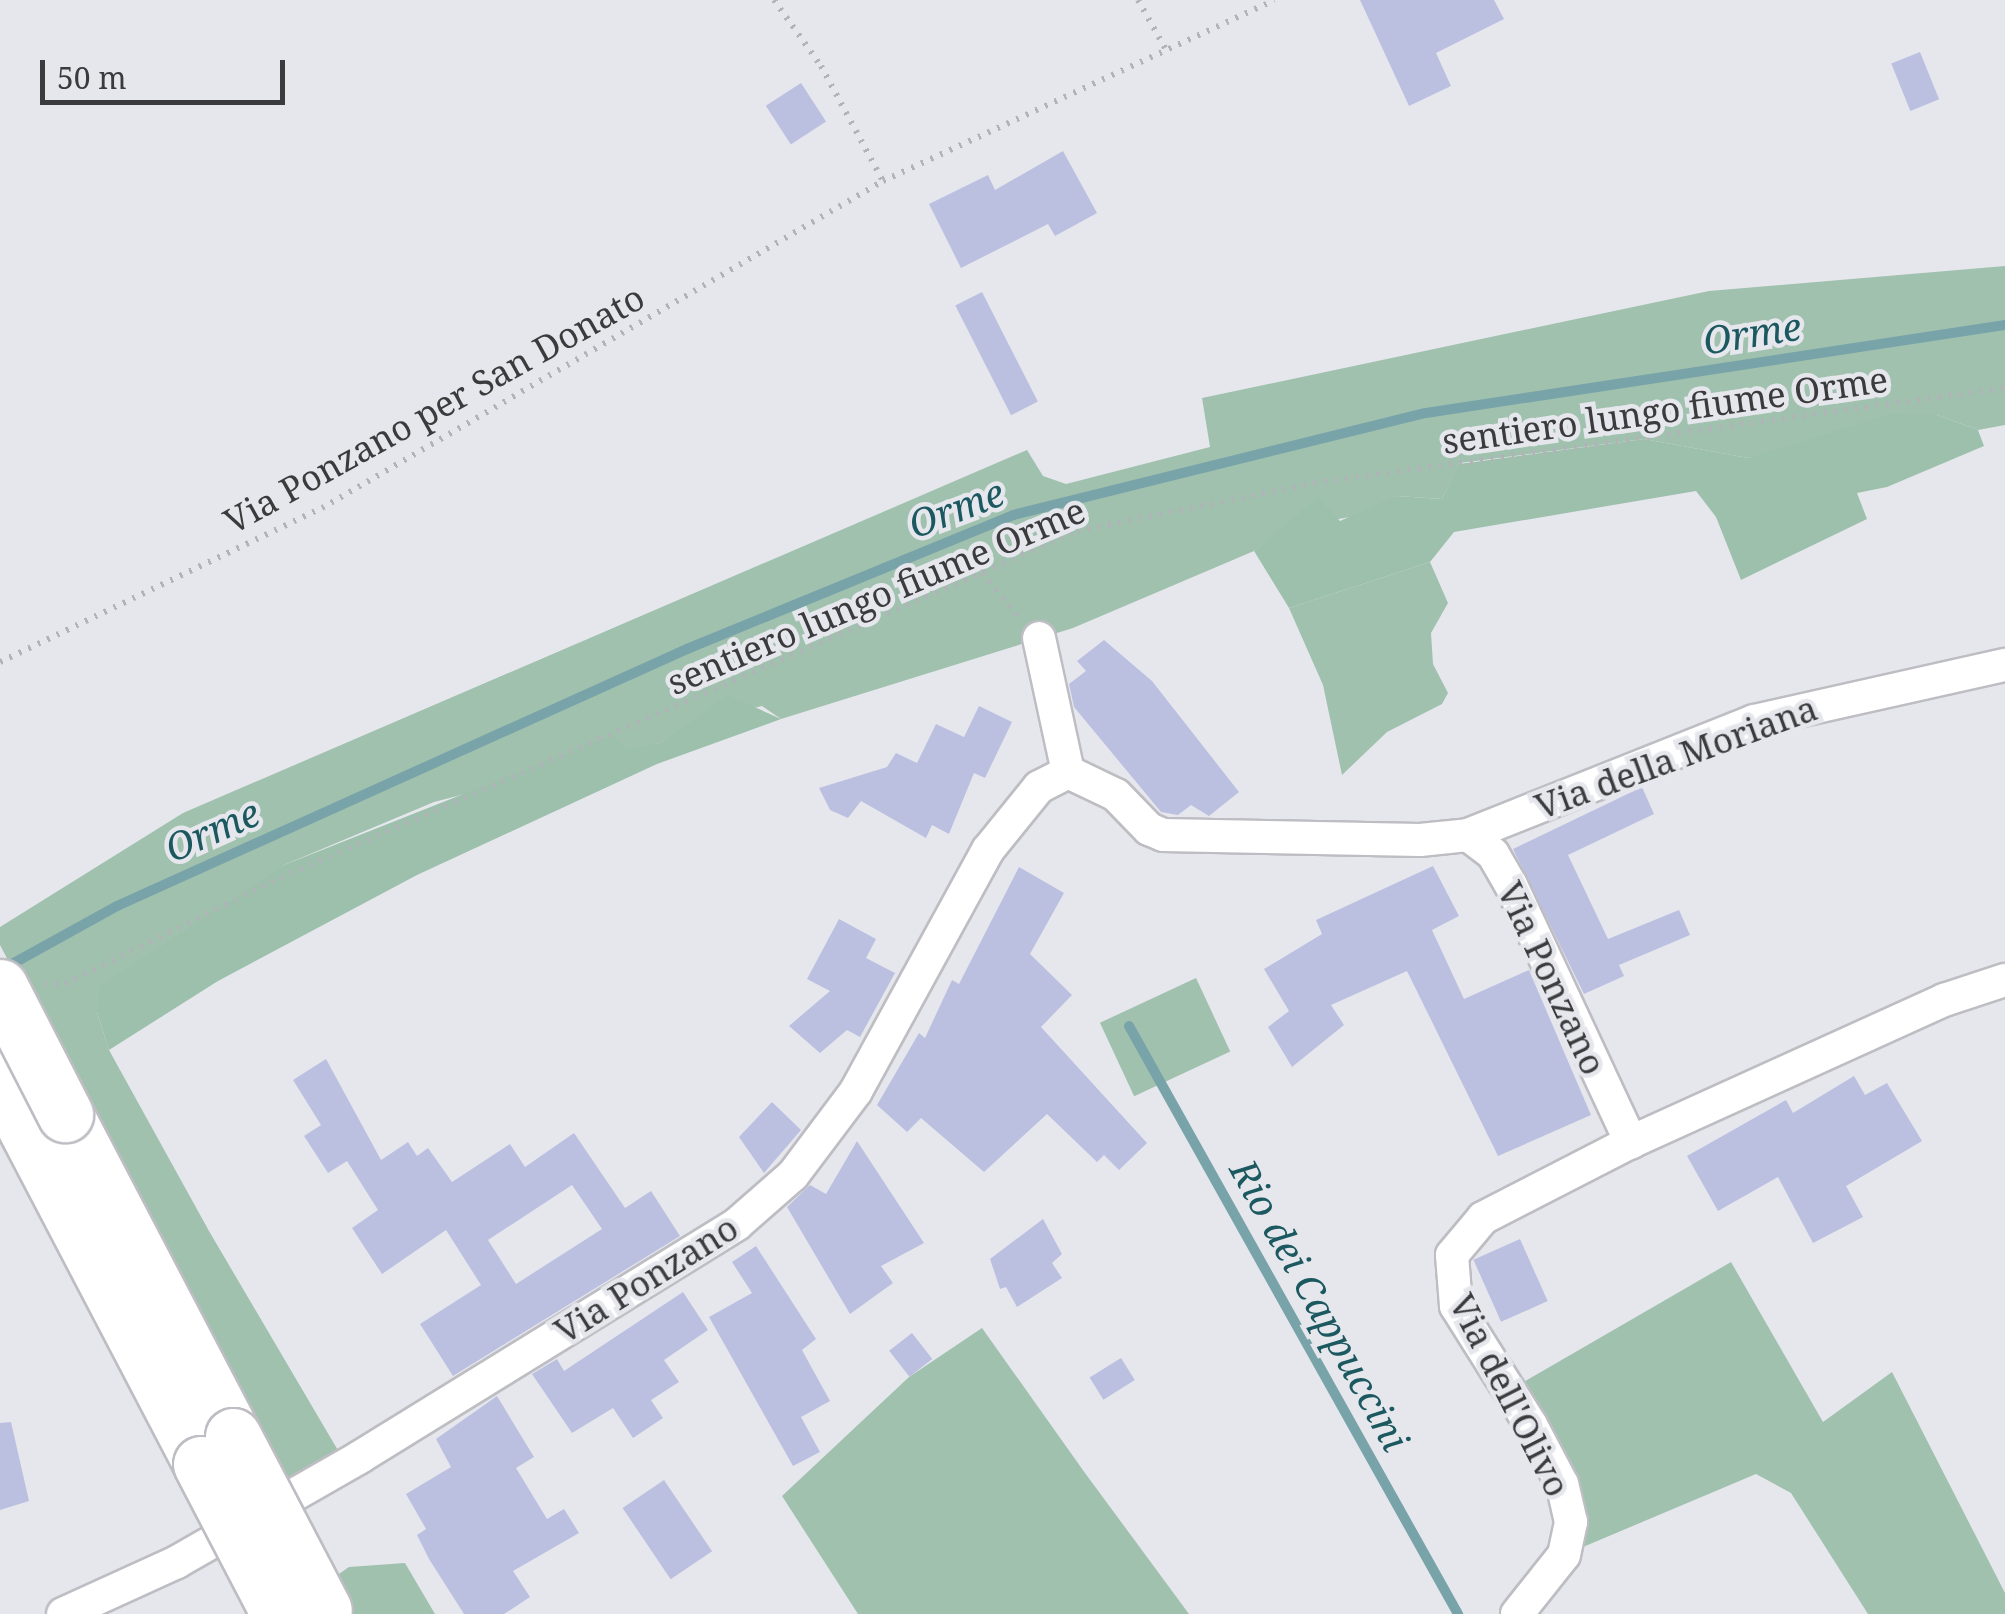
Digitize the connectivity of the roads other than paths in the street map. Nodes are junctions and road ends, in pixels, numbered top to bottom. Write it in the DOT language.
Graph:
graph roads {
  1 [pos="1038,638"];
  2 [pos="2005,665"];
  3 [pos="1068,772"];
  4 [pos="1468,835"];
  5 [pos="2005,980"];
  6 [pos="18,986"];
  7 [pos="0,1080"];
  8 [pos="48,1125"];
  9 [pos="1632,1142"];
  10 [pos="310,1613"];
  11 [pos="62,1614"];
  12 [pos="1517,1614"];
  1 -- 3 [label="street"];
  2 -- 4 [label="street, Via della Moriana"];
  3 -- 4 [label="street"];
  3 -- 11 [label="street, Via Ponzano"];
  4 -- 9 [label="street, Via Ponzano"];
  5 -- 9 [label="street"];
  6 -- 8 [label="highway, bridge"];
  7 -- 8 [label="highway"];
  8 -- 10 [label="highway, bridge"];
  9 -- 12 [label="street, Via dell'Olivo"];
}
